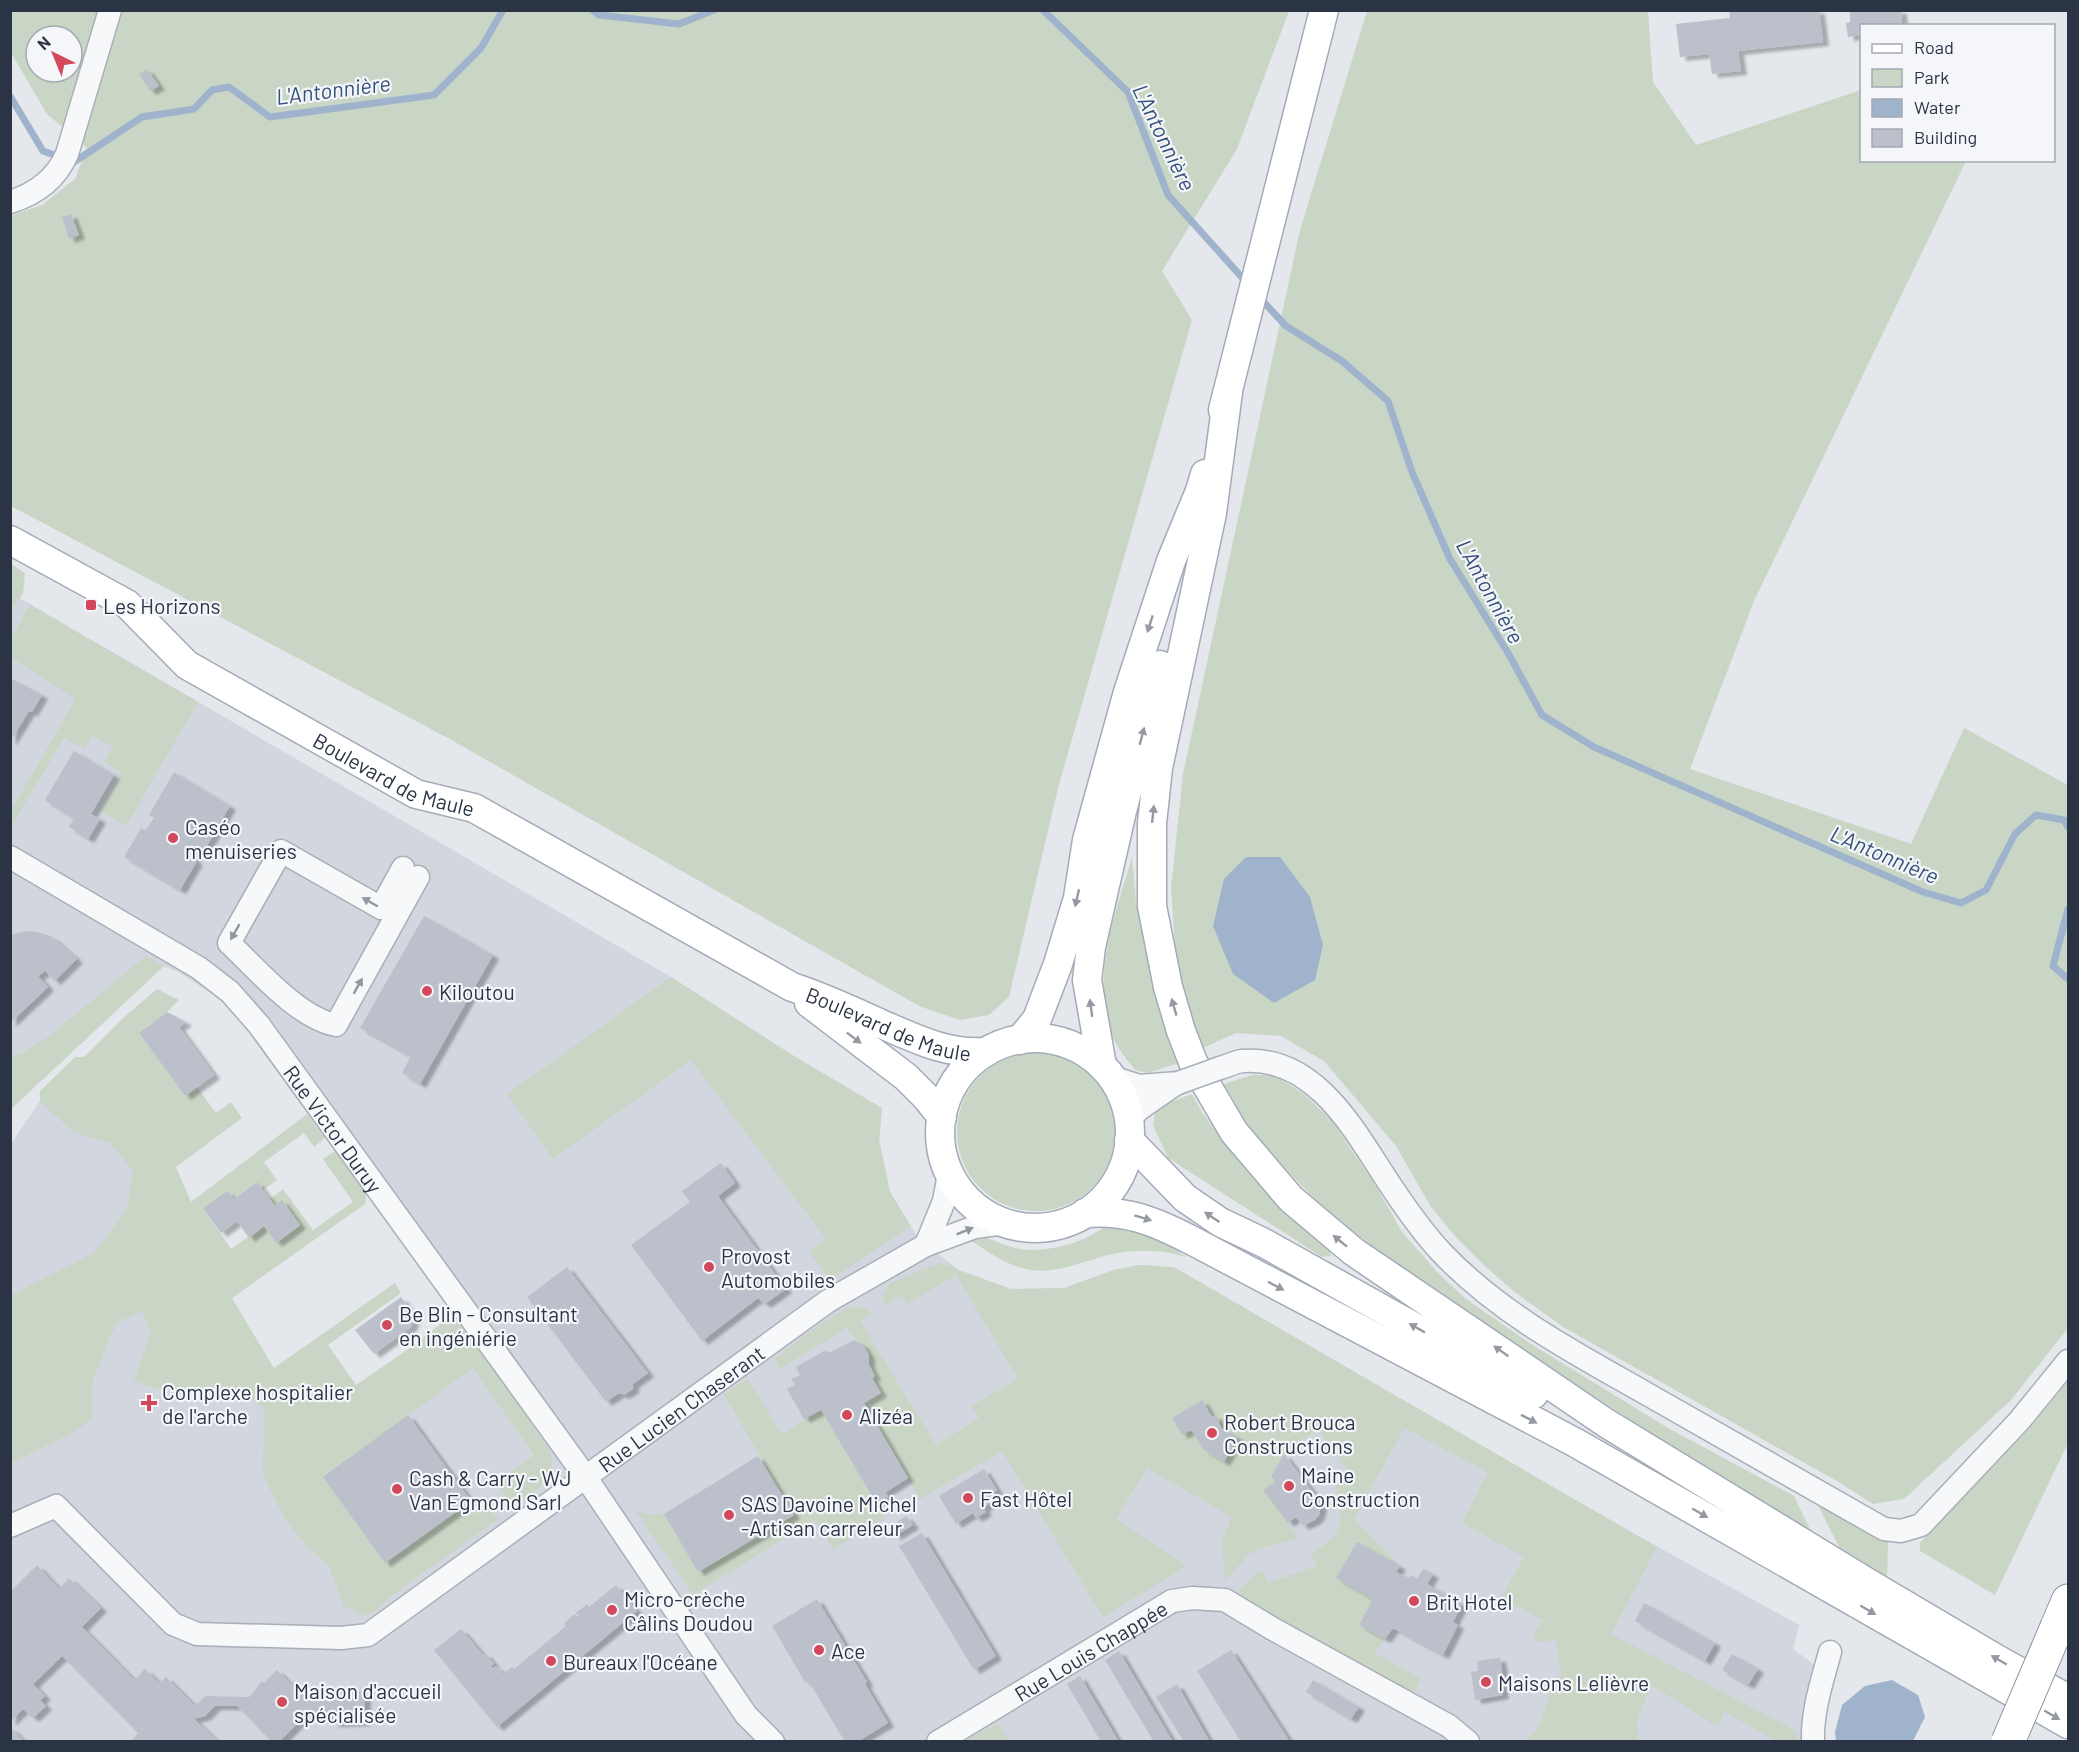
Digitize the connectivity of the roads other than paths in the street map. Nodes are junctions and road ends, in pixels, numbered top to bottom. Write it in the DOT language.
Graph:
graph roads {
  1 [pos="110,10"];
  2 [pos="1324,10"];
  3 [pos="10,202"];
  4 [pos="1228,392"];
  5 [pos="1200,491"];
  6 [pos="10,540"];
  7 [pos="10,857"];
  8 [pos="411,872"];
  9 [pos="792,987"];
  10 [pos="1020,1040"];
  11 [pos="986,1052"];
  12 [pos="1107,1071"];
  13 [pos="1178,1083"];
  14 [pos="942,1117"];
  15 [pos="1129,1130"];
  16 [pos="949,1174"];
  17 [pos="1085,1213"];
  18 [pos="1005,1223"];
  19 [pos="926,1245"];
  20 [pos="1394,1278"];
  21 [pos="1349,1291"];
  22 [pos="2068,1361"];
  23 [pos="585,1477"];
  24 [pos="10,1526"];
  25 [pos="1816,1552"];
  26 [pos="2063,1614"];
  27 [pos="1830,1652"];
  28 [pos="2068,1699"];
  29 [pos="2068,1724"];
  30 [pos="772,1742"];
  31 [pos="938,1742"];
  32 [pos="1468,1742"];
  33 [pos="1813,1742"];
  34 [pos="2008,1742"];
  1 -- 3 [label="street"];
  2 -- 4 [label="main road"];
  4 -- 5 [label="main road"];
  20 -- 4 [label="main road, one-way"];
  5 -- 10 [label="main road, one-way"];
  12 -- 5 [label="main road, one-way"];
  6 -- 9 [label="main road, Boulevard de Maule"];
  7 -- 23 [label="street, Rue Victor Duruy"];
  8 -- 8 [label="street, one-way"];
  9 -- 11 [label="main road, Boulevard de Maule"];
  9 -- 14 [label="main road, Boulevard de Maule, one-way"];
  10 -- 11 [label="main road"];
  10 -- 12 [label="main road"];
  11 -- 14 [label="main road"];
  12 -- 13 [label="street"];
  12 -- 15 [label="main road"];
  13 -- 15 [label="street"];
  13 -- 22 [label="street, bridge"];
  14 -- 16 [label="main road"];
  15 -- 17 [label="main road"];
  21 -- 15 [label="main road, one-way"];
  16 -- 18 [label="main road"];
  16 -- 19 [label="street"];
  17 -- 18 [label="main road"];
  17 -- 29 [label="main road, one-way"];
  19 -- 18 [label="street, Rue Lucien Chaserant, one-way"];
  19 -- 23 [label="street, Rue Lucien Chaserant"];
  20 -- 21 [label="street"];
  25 -- 20 [label="main road, one-way"];
  25 -- 21 [label="main road, one-way"];
  23 -- 24 [label="street, Rue Lucien Chaserant"];
  23 -- 30 [label="street, Rue Victor Duruy"];
  28 -- 25 [label="main road, one-way"];
  26 -- 34 [label="highway, bridge"];
  27 -- 33 [label="street"];
  31 -- 32 [label="street, Rue Louis Chappée"];
}
